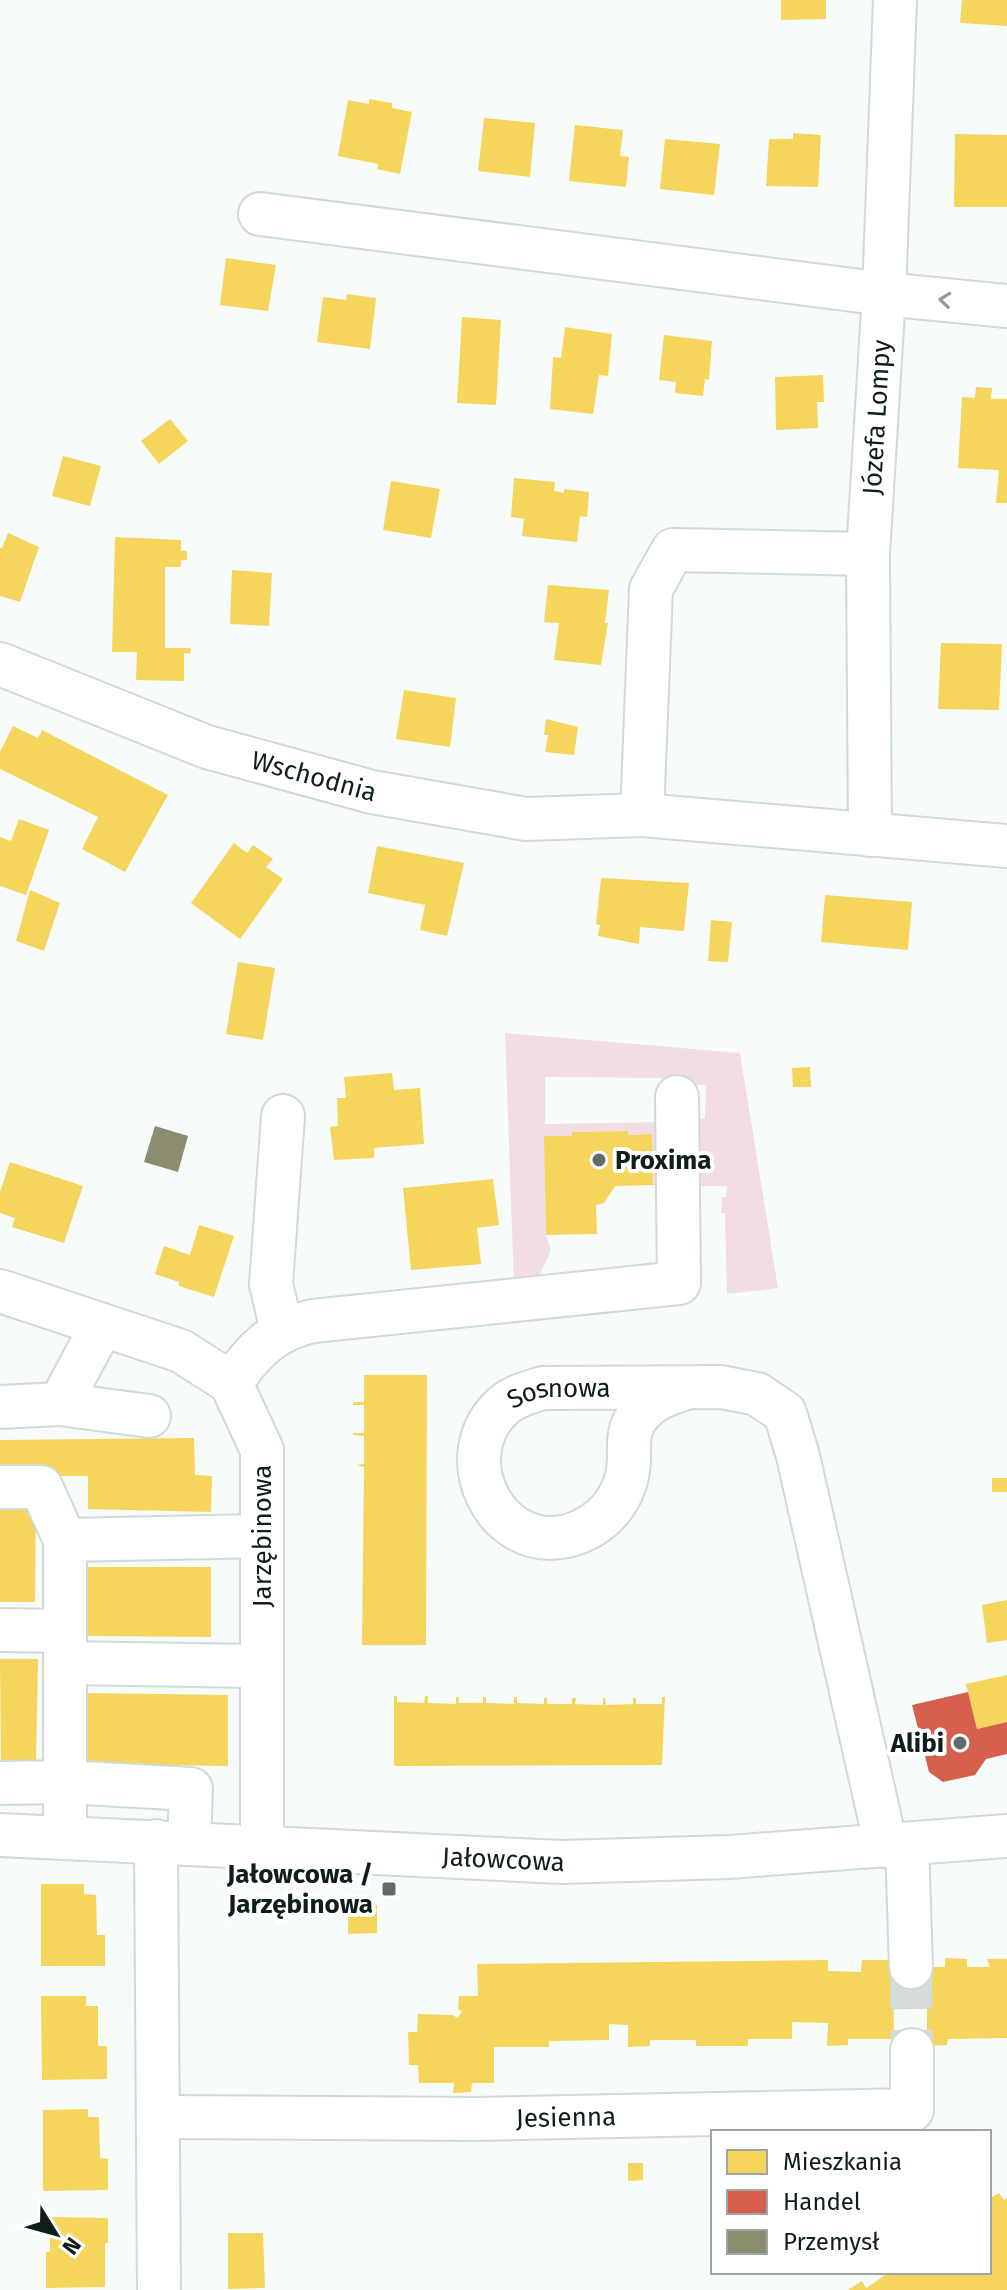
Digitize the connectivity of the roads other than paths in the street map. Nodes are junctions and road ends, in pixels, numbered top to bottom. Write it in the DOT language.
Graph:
graph roads {
  1 [pos="895,0"];
  2 [pos="260,214"];
  3 [pos="884,294"];
  4 [pos="1007,306"];
  5 [pos="868,554"];
  6 [pos="0,664"];
  7 [pos="642,815"];
  8 [pos="870,835"];
  9 [pos="1007,846"];
  10 [pos="677,1097"];
  11 [pos="283,1116"];
  12 [pos="0,1291"];
  13 [pos="102,1325"];
  14 [pos="282,1331"];
  15 [pos="231,1383"];
  16 [pos="686,1388"];
  17 [pos="60,1404"];
  18 [pos="0,1407"];
  19 [pos="149,1416"];
  20 [pos="0,1487"];
  21 [pos="262,1536"];
  22 [pos="65,1540"];
  23 [pos="0,1630"];
  24 [pos="65,1647"];
  25 [pos="262,1666"];
  26 [pos="65,1782"];
  27 [pos="0,1783"];
  28 [pos="0,1835"];
  29 [pos="1007,1836"];
  30 [pos="65,1837"];
  31 [pos="172,1842"];
  32 [pos="896,1845"];
  33 [pos="262,1849"];
  34 [pos="911,1967"];
  35 [pos="912,2050"];
  36 [pos="158,2117"];
  37 [pos="159,2290"];
  1 -- 3 [label="street, Józefa Lompy"];
  2 -- 3 [label="street"];
  4 -- 3 [label="street, one-way"];
  3 -- 5 [label="street, Józefa Lompy"];
  5 -- 7 [label="street"];
  5 -- 8 [label="street, Józefa Lompy"];
  6 -- 7 [label="street, Wschodnia"];
  7 -- 8 [label="street, Wschodnia"];
  8 -- 9 [label="street, Wschodnia"];
  10 -- 14 [label="street"];
  11 -- 14 [label="street"];
  12 -- 13 [label="street"];
  13 -- 15 [label="street"];
  13 -- 17 [label="street"];
  14 -- 15 [label="street"];
  15 -- 21 [label="street, Jarzębinowa"];
  16 -- 16 [label="street, Sosnowa"];
  16 -- 32 [label="street, Sosnowa"];
  17 -- 18 [label="street"];
  17 -- 19 [label="street"];
  20 -- 22 [label="street"];
  21 -- 22 [label="street"];
  21 -- 25 [label="street, Jarzębinowa"];
  22 -- 24 [label="street"];
  23 -- 24 [label="street"];
  24 -- 25 [label="street"];
  24 -- 26 [label="street"];
  25 -- 33 [label="street, Jarzębinowa"];
  26 -- 27 [label="street"];
  26 -- 30 [label="street"];
  26 -- 31 [label="street"];
  28 -- 30 [label="street, Jałowcowa"];
  29 -- 32 [label="street, Jałowcowa"];
  30 -- 31 [label="street, Jałowcowa"];
  31 -- 33 [label="street, Jałowcowa"];
  31 -- 36 [label="street"];
  32 -- 33 [label="street, Jałowcowa"];
  32 -- 34 [label="street"];
  35 -- 36 [label="street, Jesienna"];
  36 -- 37 [label="street"];
}
